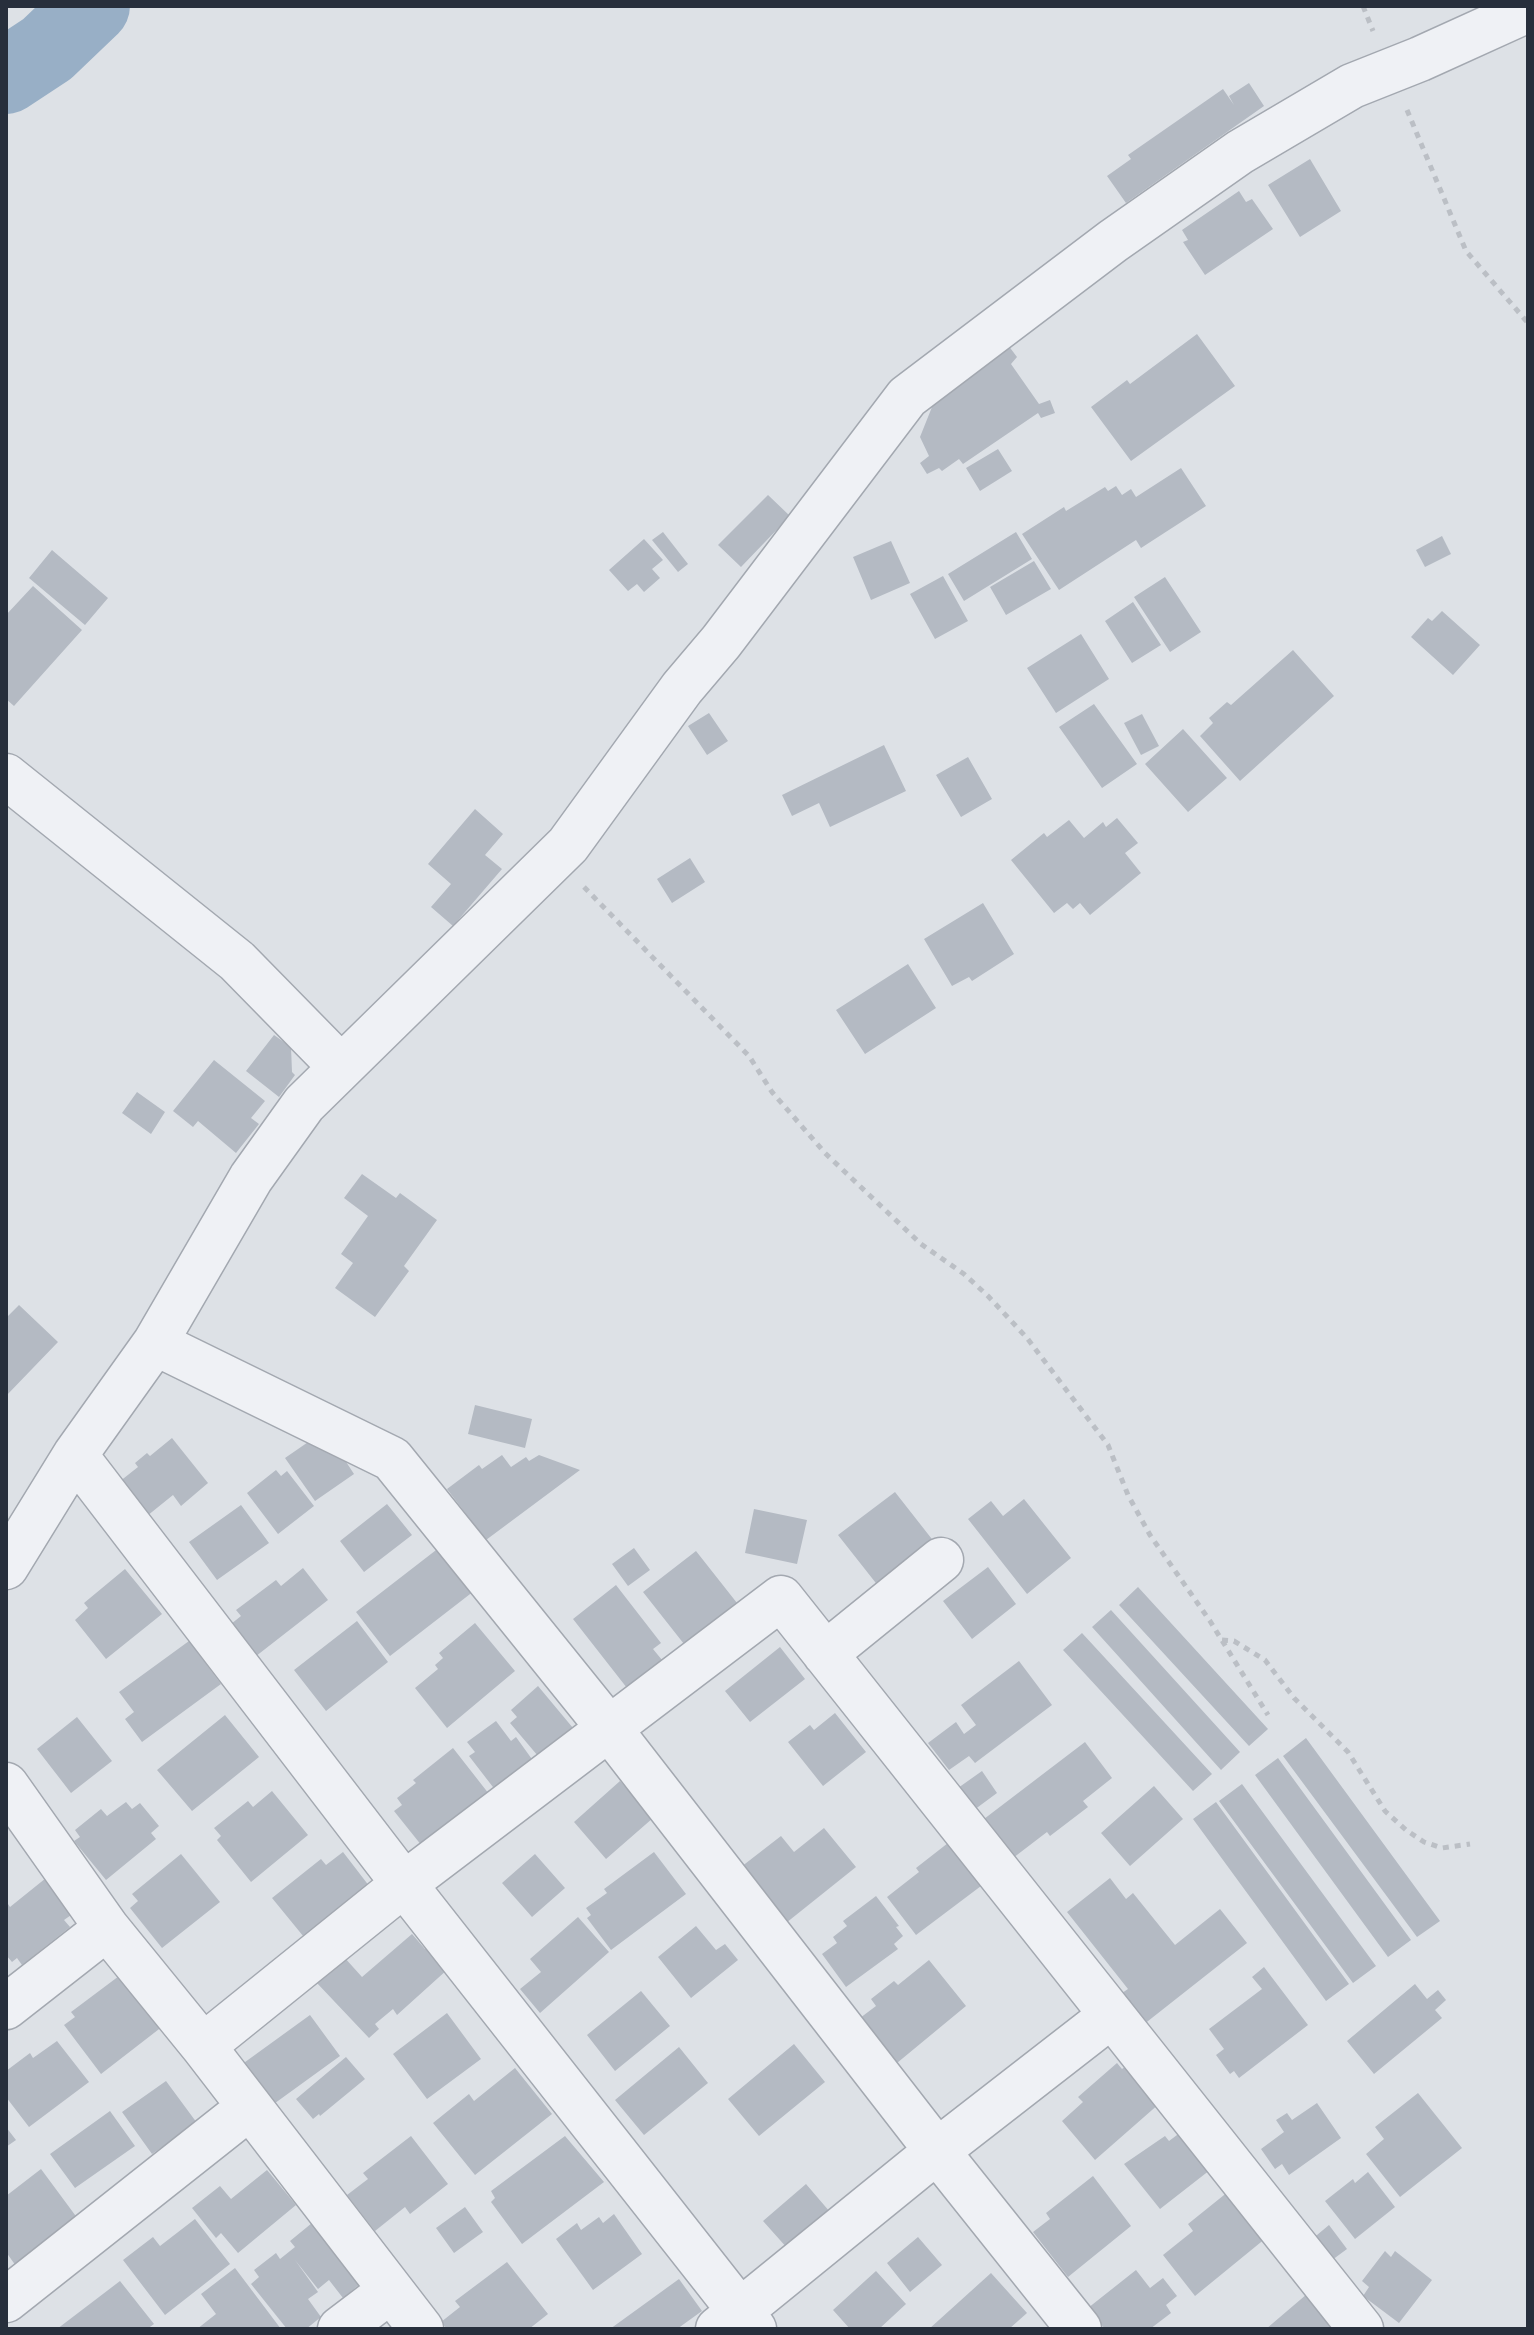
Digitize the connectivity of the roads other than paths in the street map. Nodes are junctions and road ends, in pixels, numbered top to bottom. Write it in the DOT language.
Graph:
graph roads {
  1 [pos="1528,10"];
  2 [pos="6,776"];
  3 [pos="341,1067"];
  4 [pos="155,1343"];
  5 [pos="75,1455"];
  6 [pos="941,1560"];
  7 [pos="6,1567"];
  8 [pos="825,1654"];
  9 [pos="608,1727"];
  10 [pos="6,1785"];
  11 [pos="404,1884"];
  12 [pos="107,1928"];
  13 [pos="6,2007"];
  14 [pos="1112,2015"];
  15 [pos="203,2046"];
  16 [pos="250,2107"];
  17 [pos="937,2151"];
  18 [pos="390,2291"];
  19 [pos="6,2300"];
  20 [pos="737,2323"];
  21 [pos="340,2329"];
  22 [pos="421,2329"];
  23 [pos="1079,2329"];
  24 [pos="1361,2329"];
  1 -- 3 [label="street"];
  2 -- 3 [label="street"];
  3 -- 4 [label="street"];
  4 -- 5 [label="street"];
  4 -- 9 [label="street"];
  5 -- 7 [label="street"];
  5 -- 11 [label="street"];
  6 -- 8 [label="street"];
  8 -- 9 [label="street"];
  8 -- 14 [label="street"];
  9 -- 11 [label="street"];
  9 -- 17 [label="street"];
  10 -- 12 [label="street"];
  11 -- 15 [label="street"];
  11 -- 20 [label="street"];
  12 -- 13 [label="street"];
  12 -- 15 [label="street"];
  14 -- 17 [label="street"];
  14 -- 24 [label="street"];
  15 -- 16 [label="street"];
  16 -- 18 [label="street"];
  16 -- 19 [label="street"];
  17 -- 20 [label="street"];
  17 -- 23 [label="street"];
  18 -- 21 [label="street"];
  18 -- 22 [label="street"];
}
